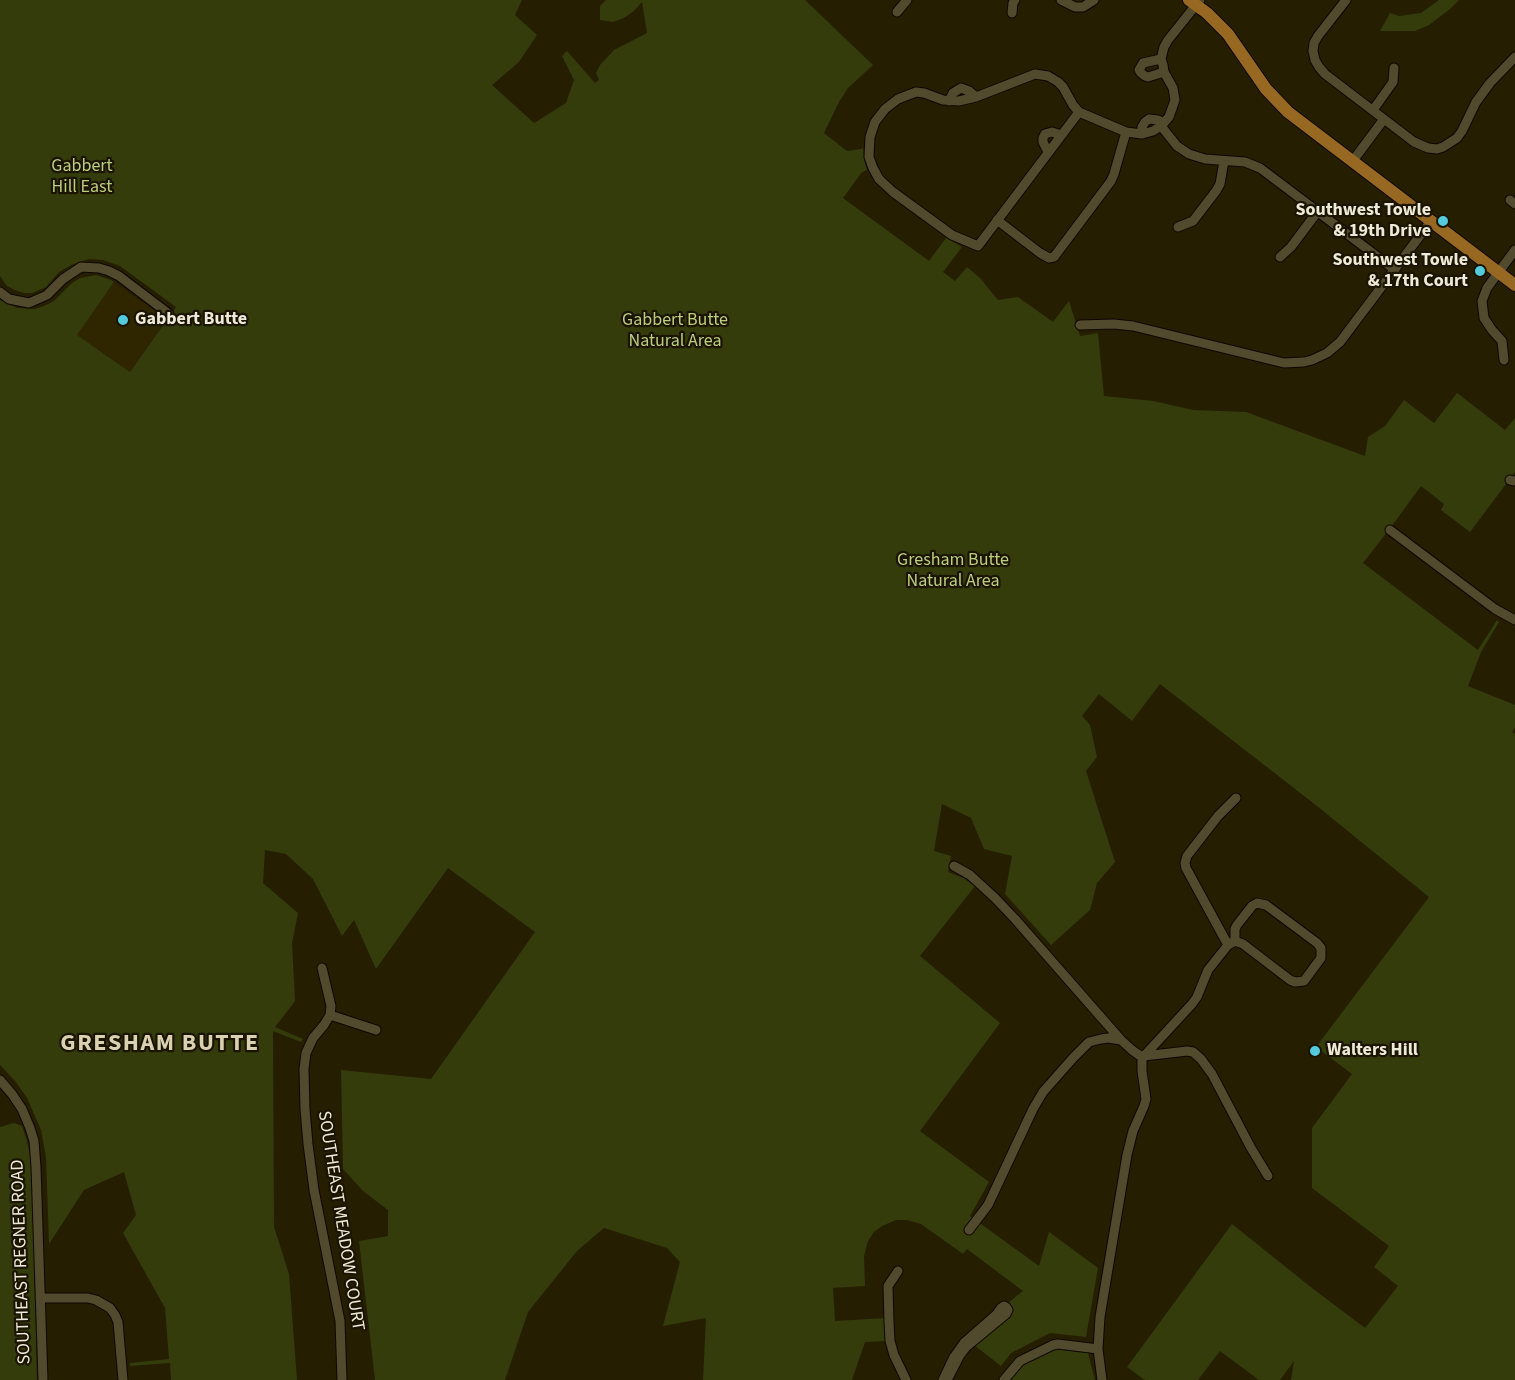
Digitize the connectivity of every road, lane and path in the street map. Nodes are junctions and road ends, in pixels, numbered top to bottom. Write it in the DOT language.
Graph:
graph roads {
  1 [pos="907,0"];
  2 [pos="1015,0"];
  3 [pos="1061,0"];
  4 [pos="1094,0"];
  5 [pos="1346,0"];
  6 [pos="1195,1"];
  7 [pos="897,12"];
  8 [pos="1012,13"];
  9 [pos="1515,57"];
  10 [pos="1161,59"];
  11 [pos="1395,68"];
  12 [pos="1164,72"];
  13 [pos="1373,110"];
  14 [pos="1079,112"];
  15 [pos="1384,119"];
  16 [pos="1163,124"];
  17 [pos="1126,132"];
  18 [pos="1224,160"];
  19 [pos="1352,162"];
  20 [pos="1318,211"];
  21 [pos="997,220"];
  22 [pos="1431,221"];
  23 [pos="1178,227"];
  24 [pos="1515,250"];
  25 [pos="1280,257"];
  26 [pos="1395,270"];
  27 [pos="1498,272"];
  28 [pos="1515,285"];
  29 [pos="0,292"];
  30 [pos="169,314"];
  31 [pos="1080,325"];
  32 [pos="1504,360"];
  33 [pos="1389,530"];
  34 [pos="1515,620"];
  35 [pos="1236,798"];
  36 [pos="954,866"];
  37 [pos="1232,943"];
  38 [pos="322,968"];
  39 [pos="330,1015"];
  40 [pos="376,1030"];
  41 [pos="1121,1040"];
  42 [pos="1144,1056"];
  43 [pos="0,1080"];
  44 [pos="1268,1176"];
  45 [pos="969,1230"];
  46 [pos="898,1271"];
  47 [pos="40,1298"];
  48 [pos="1098,1349"];
  49 [pos="42,1380"];
  50 [pos="123,1380"];
  51 [pos="342,1380"];
  52 [pos="906,1380"];
  53 [pos="945,1380"];
  54 [pos="1004,1380"];
  55 [pos="1102,1380"];
  1 -- 7 [label="street"];
  2 -- 8 [label="street"];
  3 -- 4 [label="street"];
  5 -- 13 [label="street"];
  6 -- 10 [label="street"];
  6 -- 19 [label="main road"];
  9 -- 15 [label="street"];
  10 -- 12 [label="street"];
  10 -- 12 [label="street"];
  11 -- 13 [label="street"];
  12 -- 16 [label="street"];
  13 -- 15 [label="street"];
  14 -- 17 [label="street"];
  14 -- 21 [label="street"];
  14 -- 21 [label="street"];
  15 -- 19 [label="street"];
  16 -- 17 [label="street"];
  16 -- 18 [label="street"];
  17 -- 21 [label="street"];
  18 -- 20 [label="street"];
  18 -- 23 [label="street"];
  19 -- 22 [label="main road"];
  20 -- 25 [label="street"];
  20 -- 26 [label="street"];
  22 -- 26 [label="street"];
  22 -- 27 [label="main road"];
  24 -- 27 [label="street"];
  26 -- 31 [label="street"];
  27 -- 28 [label="main road"];
  27 -- 32 [label="street"];
  29 -- 30 [label="street"];
  33 -- 34 [label="street"];
  35 -- 37 [label="street"];
  36 -- 41 [label="street"];
  37 -- 37 [label="street"];
  37 -- 42 [label="street"];
  38 -- 39 [label="street"];
  39 -- 40 [label="street"];
  39 -- 51 [label="street, SOUTHEAST MEADOW COURT"];
  41 -- 42 [label="street"];
  41 -- 45 [label="street"];
  42 -- 44 [label="street"];
  42 -- 48 [label="street"];
  43 -- 47 [label="street, SOUTHEAST REGNER ROAD"];
  46 -- 52 [label="street"];
  47 -- 49 [label="street, SOUTHEAST REGNER ROAD"];
  47 -- 50 [label="street"];
  48 -- 54 [label="street"];
  48 -- 55 [label="street"];
  53 -- 53 [label="street"];
}
